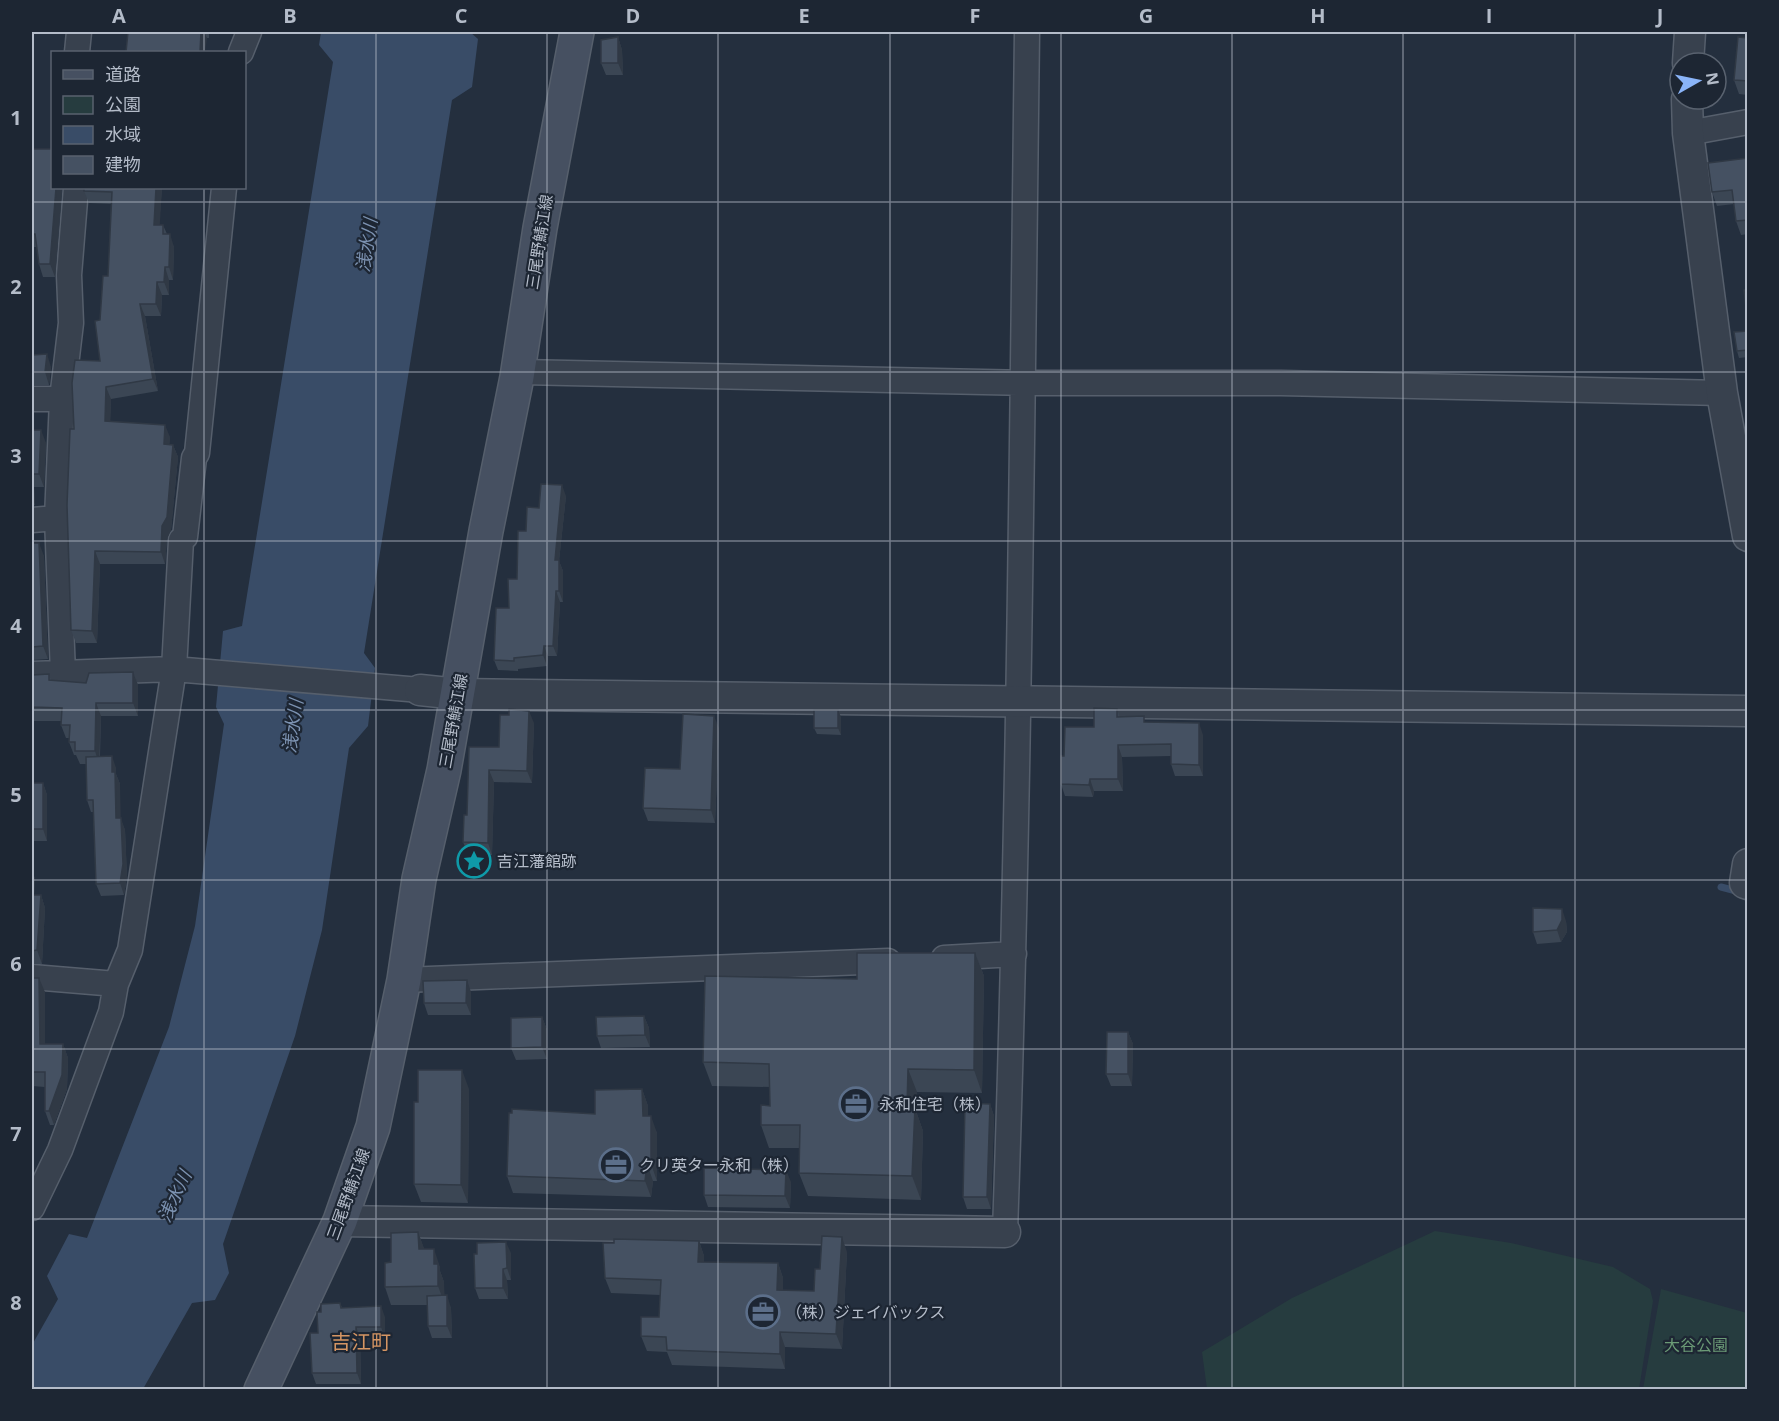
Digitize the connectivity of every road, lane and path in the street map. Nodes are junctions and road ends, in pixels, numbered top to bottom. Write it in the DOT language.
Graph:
graph roads {
  1 [pos="79,32"];
  2 [pos="249,32"];
  3 [pos="577,32"];
  4 [pos="1027,32"];
  5 [pos="1690,32"];
  6 [pos="77,51"];
  7 [pos="241,51"];
  8 [pos="1689,51"];
  9 [pos="1687,111"];
  10 [pos="1748,122"];
  11 [pos="1688,133"];
  12 [pos="76,189"];
  13 [pos="224,189"];
  14 [pos="517,377"];
  15 [pos="1025,382"];
  16 [pos="1722,393"];
  17 [pos="32,399"];
  18 [pos="62,399"];
  19 [pos="57,518"];
  20 [pos="32,520"];
  21 [pos="1748,536"];
  22 [pos="174,669"];
  23 [pos="32,674"];
  24 [pos="63,675"];
  25 [pos="420,690"];
  26 [pos="458,694"];
  27 [pos="1017,703"];
  28 [pos="1748,711"];
  29 [pos="1748,864"];
  30 [pos="1748,884"];
  31 [pos="1014,954"];
  32 [pos="32,977"];
  33 [pos="404,980"];
  34 [pos="116,984"];
  35 [pos="32,1208"];
  36 [pos="340,1221"];
  37 [pos="1005,1232"];
  38 [pos="261,1389"];
  1 -- 6 [label="street"];
  2 -- 7 [label="street"];
  3 -- 14 [label="main road, 三尾野鯖江線"];
  4 -- 15 [label="street"];
  5 -- 8 [label="street"];
  9 -- 11 [label="street"];
  10 -- 11 [label="street"];
  11 -- 16 [label="street"];
  12 -- 18 [label="street"];
  13 -- 22 [label="street"];
  14 -- 15 [label="street"];
  14 -- 26 [label="main road, 三尾野鯖江線"];
  15 -- 16 [label="street"];
  15 -- 27 [label="street"];
  16 -- 21 [label="street"];
  17 -- 18 [label="street"];
  18 -- 19 [label="street"];
  19 -- 20 [label="street"];
  19 -- 24 [label="street"];
  22 -- 24 [label="street"];
  22 -- 25 [label="street"];
  22 -- 34 [label="street"];
  23 -- 24 [label="street"];
  25 -- 26 [label="street"];
  26 -- 27 [label="street"];
  26 -- 33 [label="main road, 三尾野鯖江線"];
  27 -- 28 [label="street"];
  27 -- 31 [label="street"];
  29 -- 30 [label="street"];
  31 -- 33 [label="street"];
  31 -- 37 [label="street"];
  32 -- 34 [label="street"];
  33 -- 36 [label="main road, 三尾野鯖江線"];
  34 -- 35 [label="street"];
  36 -- 37 [label="street"];
  36 -- 38 [label="main road, 三尾野鯖江線"];
}
